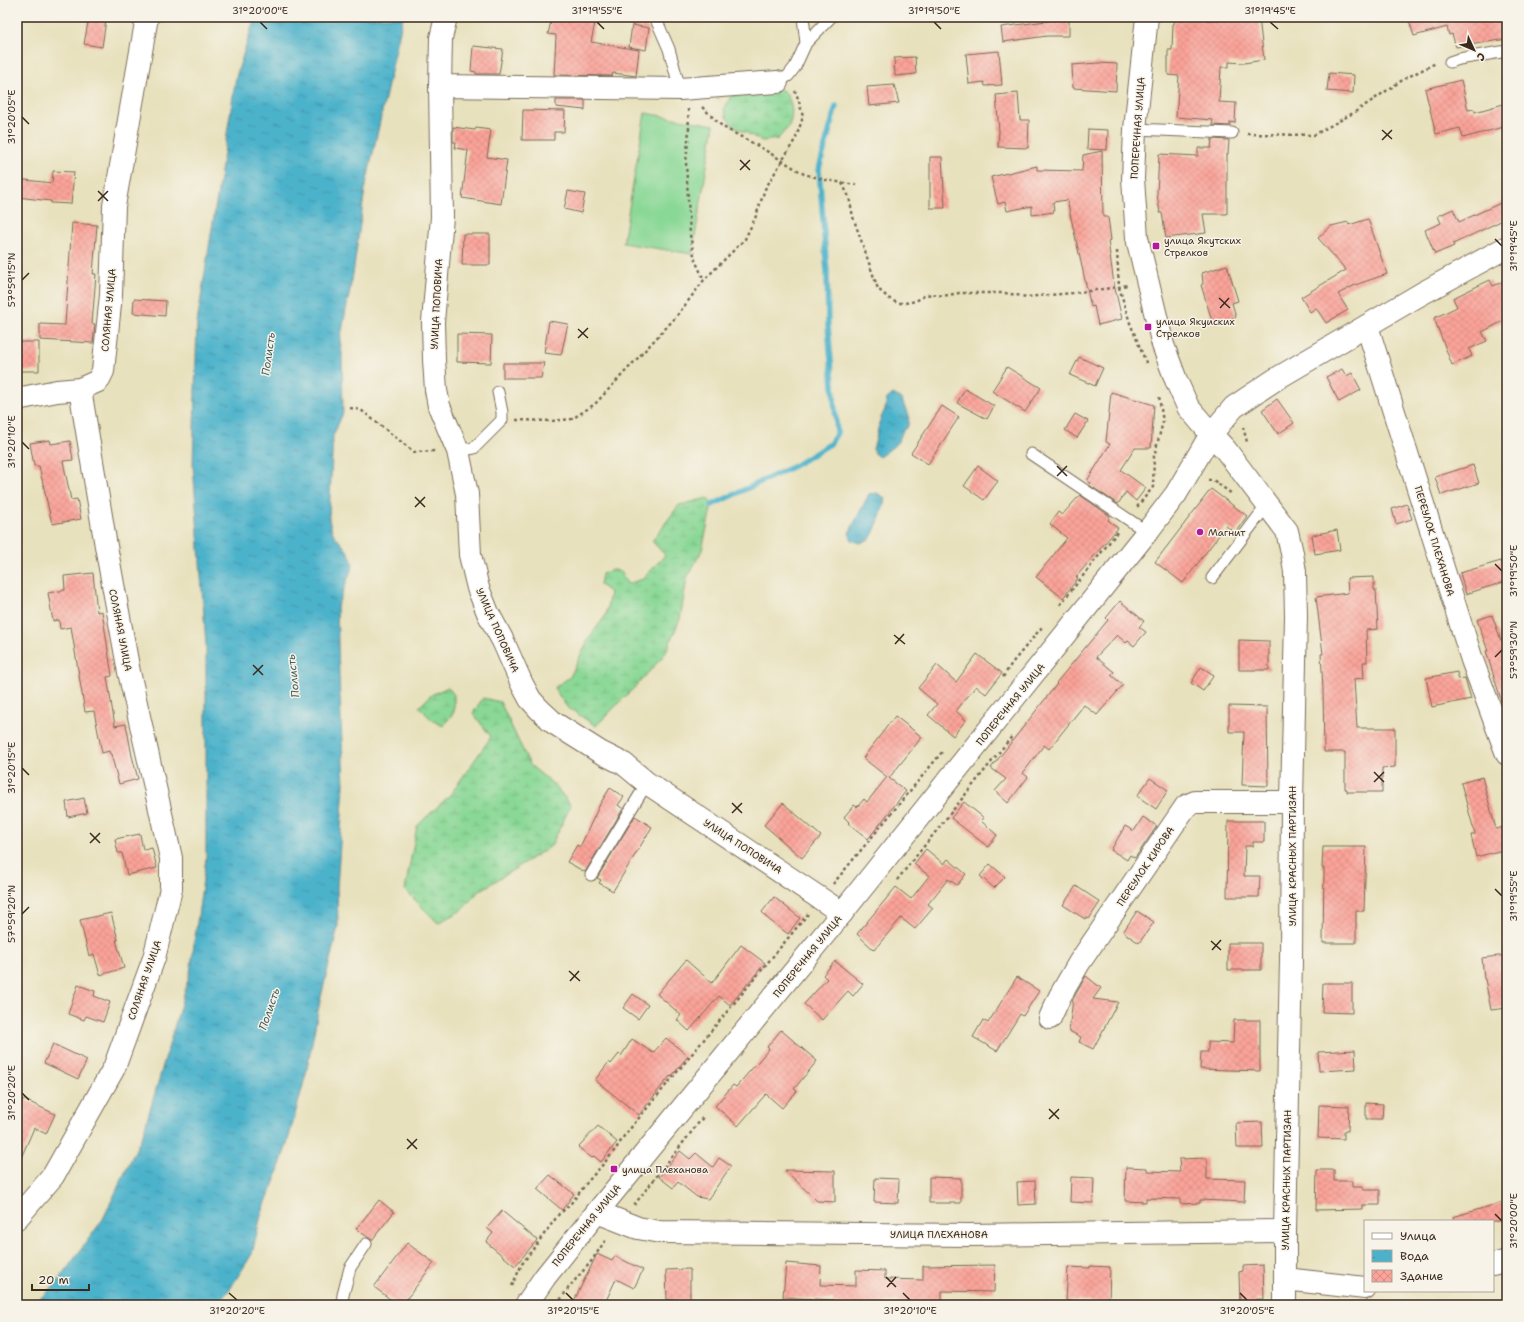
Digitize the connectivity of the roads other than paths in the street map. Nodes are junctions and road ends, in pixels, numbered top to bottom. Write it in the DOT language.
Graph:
graph roads {
  1 [pos="147,17"];
  2 [pos="446,17"];
  3 [pos="655,17"];
  4 [pos="803,17"];
  5 [pos="831,17"];
  6 [pos="1146,17"];
  7 [pos="806,42"];
  8 [pos="1507,51"];
  9 [pos="1450,62"];
  10 [pos="783,79"];
  11 [pos="440,86"];
  12 [pos="683,90"];
  13 [pos="1135,129"];
  14 [pos="1232,133"];
  15 [pos="1507,247"];
  16 [pos="1367,326"];
  17 [pos="80,389"];
  18 [pos="498,392"];
  19 [pos="17,399"];
  20 [pos="1211,434"];
  21 [pos="458,451"];
  22 [pos="1031,454"];
  23 [pos="1267,505"];
  24 [pos="1147,532"];
  25 [pos="1212,578"];
  26 [pos="1507,754"];
  27 [pos="648,783"];
  28 [pos="1292,802"];
  29 [pos="592,875"];
  30 [pos="842,912"];
  31 [pos="1050,1018"];
  32 [pos="597,1212"];
  33 [pos="17,1218"];
  34 [pos="1285,1231"];
  35 [pos="366,1244"];
  36 [pos="1507,1260"];
  37 [pos="1494,1265"];
  38 [pos="1284,1280"];
  39 [pos="1364,1288"];
  40 [pos="342,1305"];
  41 [pos="526,1305"];
  42 [pos="1285,1305"];
  1 -- 17 [label="street, СОЛЯНАЯ УЛИЦА"];
  2 -- 11 [label="street, УЛИЦА ПОПОВИЧА"];
  3 -- 12 [label="lane"];
  4 -- 7 [label="lane"];
  5 -- 7 [label="lane"];
  6 -- 13 [label="street, ПОПЕРЕЧНАЯ УЛИЦА"];
  7 -- 10 [label="lane"];
  8 -- 9 [label="lane"];
  10 -- 12 [label="street"];
  11 -- 12 [label="street"];
  11 -- 21 [label="street, УЛИЦА ПОПОВИЧА"];
  13 -- 14 [label="lane"];
  13 -- 20 [label="street, ПОПЕРЕЧНАЯ УЛИЦА"];
  15 -- 16 [label="street"];
  16 -- 20 [label="street"];
  16 -- 26 [label="street, ПЕРЕУЛОК ПЛЕХАНОВА"];
  17 -- 19 [label="street"];
  17 -- 33 [label="street, СОЛЯНАЯ УЛИЦА"];
  18 -- 21 [label="lane"];
  20 -- 23 [label="street, УЛИЦА КРАСНЫХ ПАРТИЗАН"];
  20 -- 24 [label="street, ПОПЕРЕЧНАЯ УЛИЦА"];
  21 -- 27 [label="street, УЛИЦА ПОПОВИЧА"];
  22 -- 24 [label="lane"];
  23 -- 25 [label="lane"];
  23 -- 28 [label="street, УЛИЦА КРАСНЫХ ПАРТИЗАН"];
  24 -- 30 [label="street, ПОПЕРЕЧНАЯ УЛИЦА"];
  27 -- 29 [label="lane"];
  27 -- 30 [label="street, УЛИЦА ПОПОВИЧА"];
  28 -- 31 [label="street, ПЕРЕУЛОК КИРОВА"];
  28 -- 34 [label="street, УЛИЦА КРАСНЫХ ПАРТИЗАН"];
  30 -- 32 [label="street, ПОПЕРЕЧНАЯ УЛИЦА"];
  32 -- 34 [label="street, УЛИЦА ПЛЕХАНОВА"];
  32 -- 41 [label="street, ПОПЕРЕЧНАЯ УЛИЦА"];
  34 -- 38 [label="street, УЛИЦА КРАСНЫХ ПАРТИЗАН"];
  35 -- 40 [label="lane"];
  36 -- 37 [label="street"];
  38 -- 39 [label="street"];
  38 -- 42 [label="street, УЛИЦА КРАСНЫХ ПАРТИЗАН"];
}
